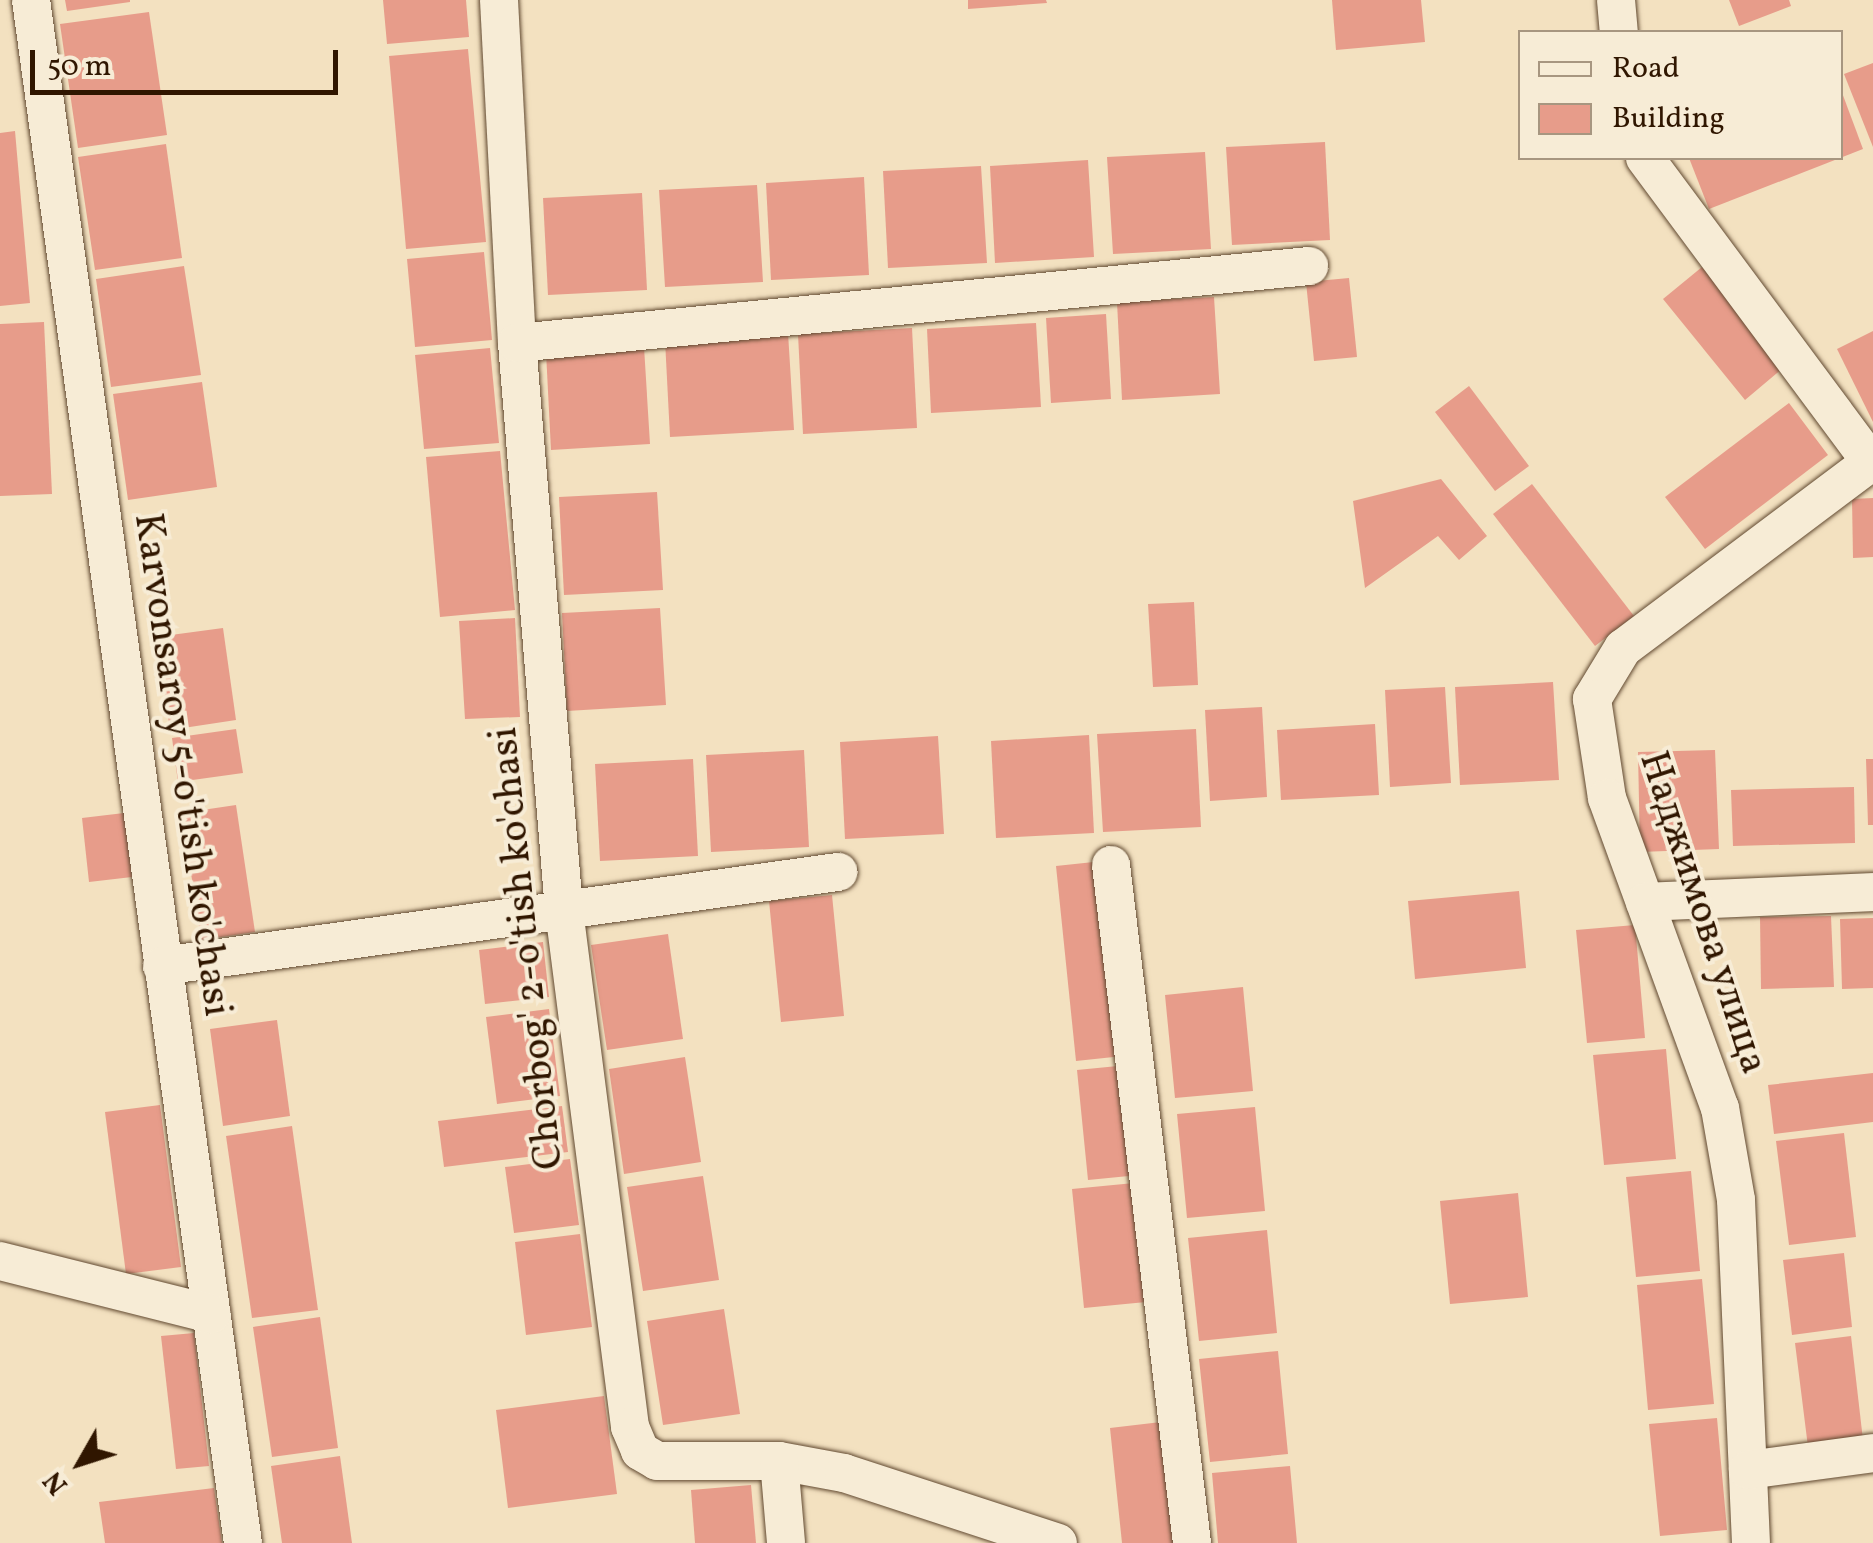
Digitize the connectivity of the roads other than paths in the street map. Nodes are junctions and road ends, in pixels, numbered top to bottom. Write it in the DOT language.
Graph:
graph roads {
  1 [pos="31,0"];
  2 [pos="499,0"];
  3 [pos="1616,0"];
  4 [pos="1619,30"];
  5 [pos="1646,160"];
  6 [pos="1309,266"];
  7 [pos="517,342"];
  8 [pos="1872,461"];
  9 [pos="1111,865"];
  10 [pos="838,872"];
  11 [pos="1873,892"];
  12 [pos="1645,902"];
  13 [pos="564,910"];
  14 [pos="162,966"];
  15 [pos="0,1261"];
  16 [pos="211,1314"];
  17 [pos="1873,1453"];
  18 [pos="779,1460"];
  19 [pos="1748,1470"];
  20 [pos="243,1543"];
  21 [pos="786,1543"];
  22 [pos="1058,1543"];
  23 [pos="1192,1543"];
  24 [pos="1752,1543"];
  1 -- 14 [label="street, Karvonsaroy 5-o'tish ko'chasi"];
  2 -- 7 [label="street, Chorbog' 2-o'tish ko'chasi"];
  3 -- 4 [label="street"];
  5 -- 8 [label="street, Наджимова улица"];
  6 -- 7 [label="street"];
  7 -- 13 [label="street, Chorbog' 2-o'tish ko'chasi"];
  8 -- 12 [label="street, Наджимова улица"];
  9 -- 23 [label="street"];
  10 -- 13 [label="street"];
  11 -- 12 [label="street"];
  12 -- 19 [label="street, Наджимова улица"];
  13 -- 14 [label="street"];
  13 -- 18 [label="street, Chorbog' 2-o'tish ko'chasi"];
  14 -- 16 [label="street, Karvonsaroy 5-o'tish ko'chasi"];
  15 -- 16 [label="street"];
  16 -- 20 [label="street, Karvonsaroy 5-o'tish ko'chasi"];
  17 -- 19 [label="street"];
  18 -- 21 [label="street"];
  18 -- 22 [label="street, Chorbog' 2-o'tish ko'chasi"];
  19 -- 24 [label="street, Наджимова улица"];
}
